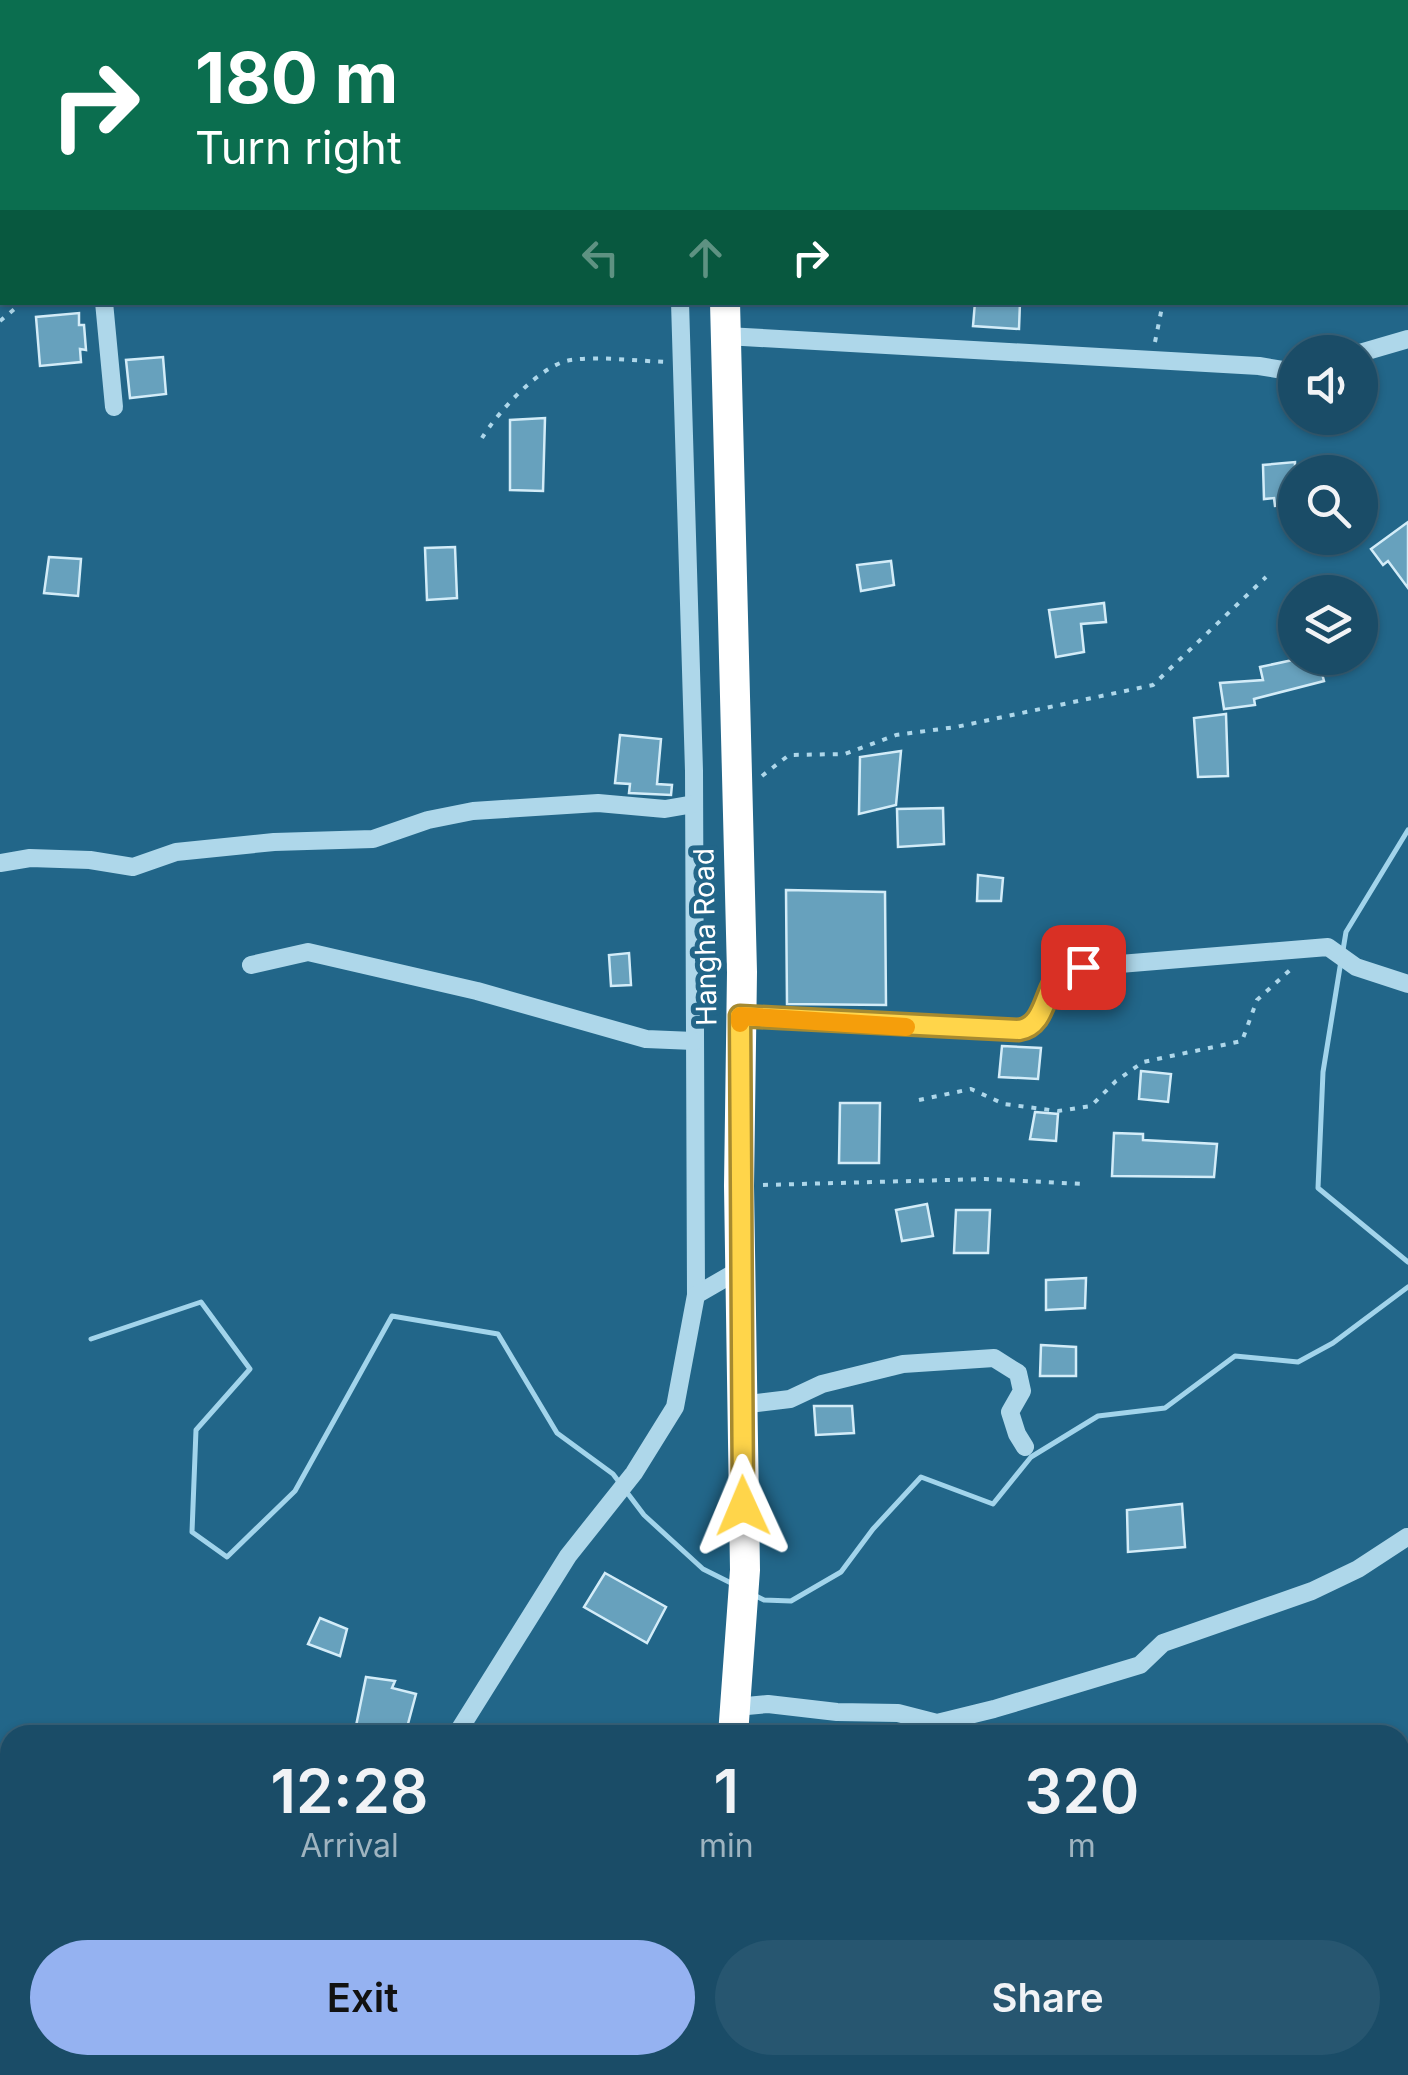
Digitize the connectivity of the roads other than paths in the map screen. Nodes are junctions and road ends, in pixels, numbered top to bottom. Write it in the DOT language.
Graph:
graph roads {
  1 [pos="104,305"];
  2 [pos="680,305"];
  3 [pos="725,305"];
  4 [pos="726,336"];
  5 [pos="1408,339"];
  6 [pos="1378,348"];
  7 [pos="1278,369"];
  8 [pos="114,407"];
  9 [pos="694,804"];
  10 [pos="0,862"];
  11 [pos="252,965"];
  12 [pos="1408,984"];
  13 [pos="740,1016"];
  14 [pos="694,1041"];
  15 [pos="741,1269"];
  16 [pos="696,1295"];
  17 [pos="741,1405"];
  18 [pos="1025,1448"];
  19 [pos="1406,1536"];
  20 [pos="735,1721"];
  21 [pos="462,1725"];
  1 -- 8 [label="street"];
  2 -- 9 [label="street"];
  3 -- 4 [label="highway, Hangha Road"];
  4 -- 7 [label="street"];
  4 -- 13 [label="highway, Hangha Road"];
  5 -- 6 [label="street"];
  9 -- 10 [label="street"];
  9 -- 14 [label="street"];
  11 -- 14 [label="street"];
  12 -- 13 [label="street"];
  13 -- 15 [label="highway, Hangha Road"];
  14 -- 16 [label="street"];
  15 -- 16 [label="street"];
  15 -- 17 [label="highway, Hangha Road"];
  16 -- 21 [label="street"];
  17 -- 18 [label="street"];
  17 -- 20 [label="highway, Hangha Road"];
  19 -- 20 [label="street"];
}
